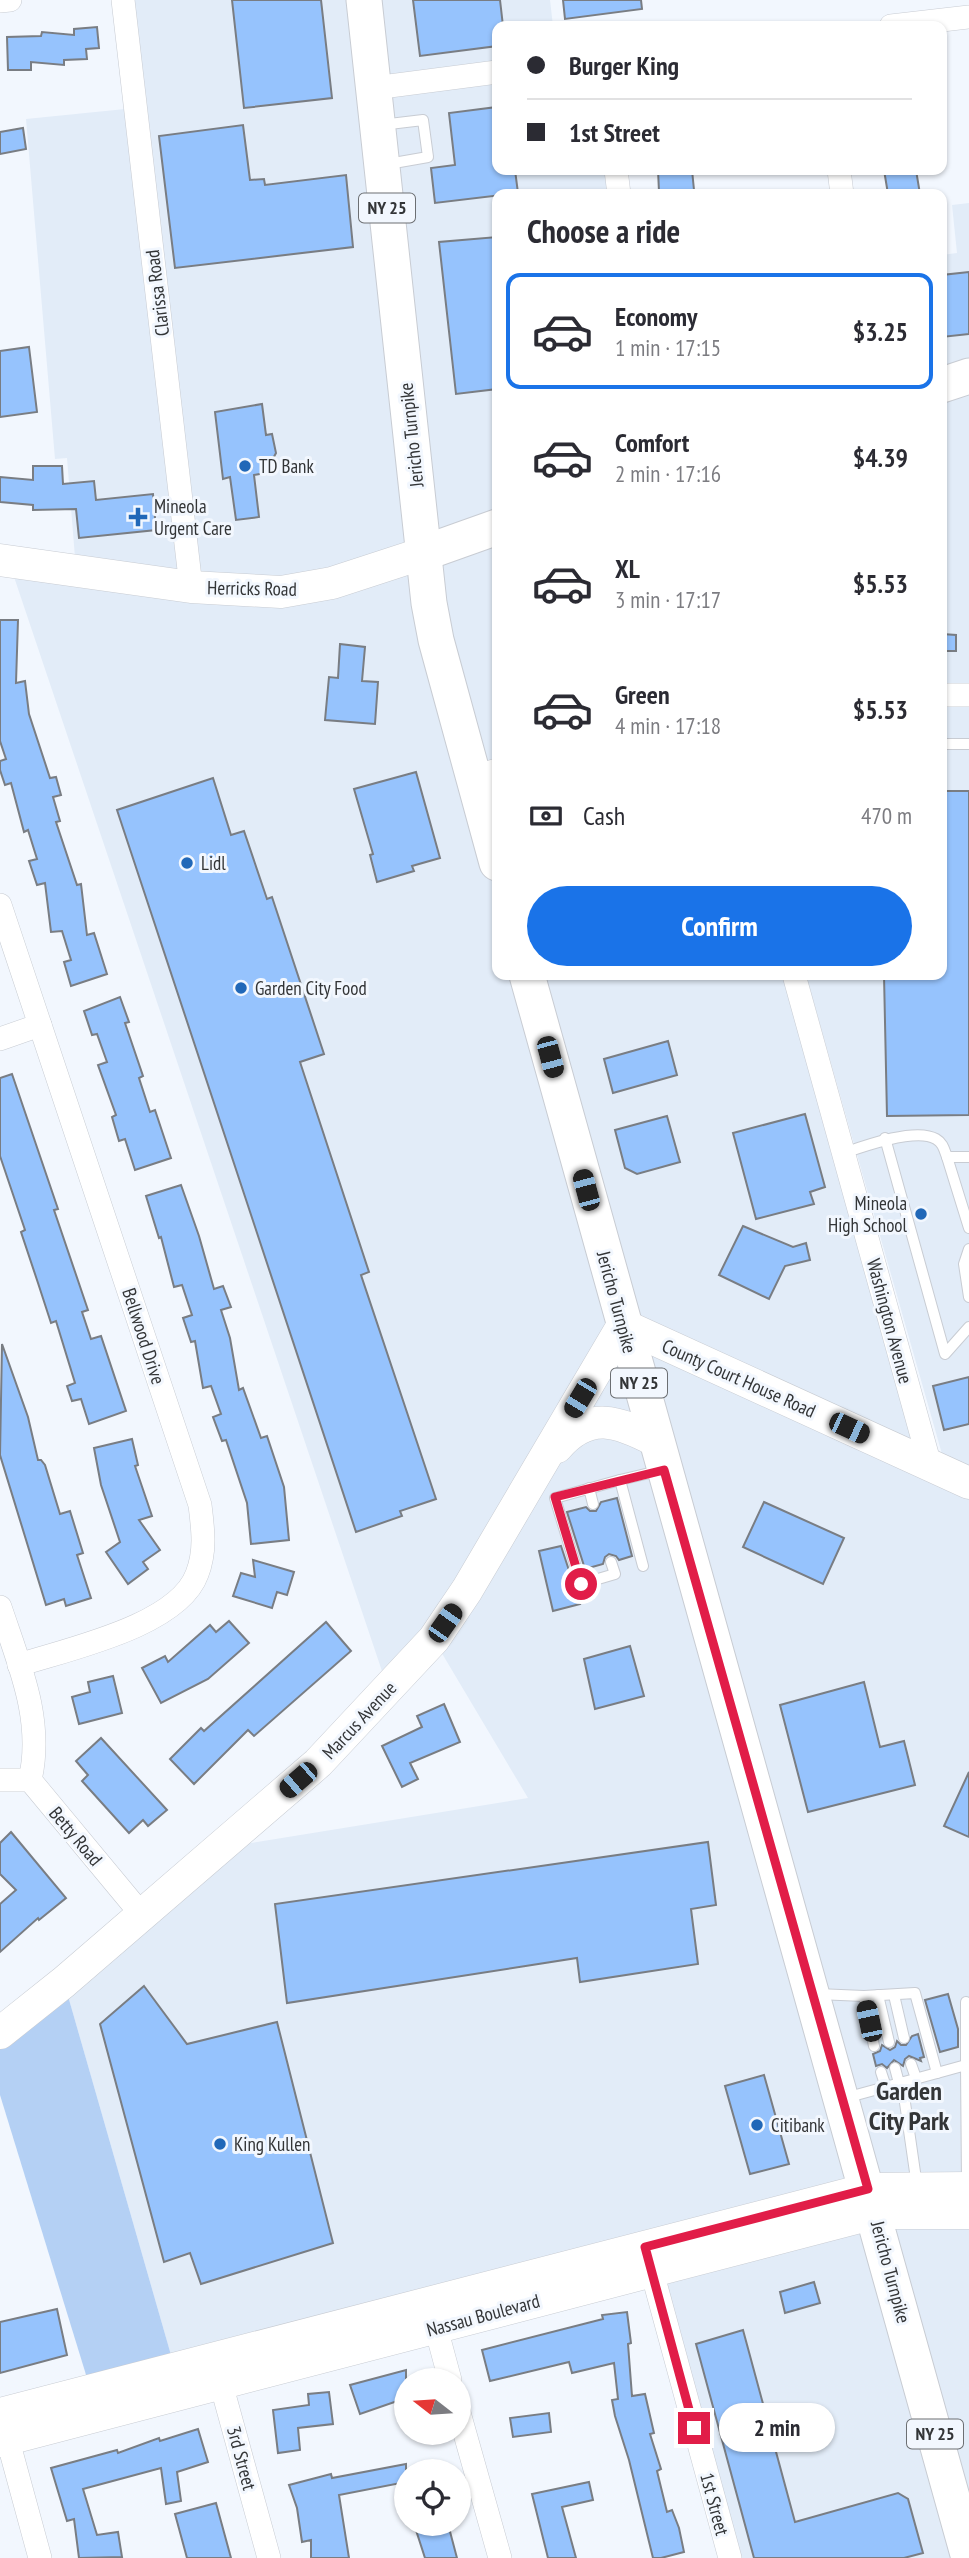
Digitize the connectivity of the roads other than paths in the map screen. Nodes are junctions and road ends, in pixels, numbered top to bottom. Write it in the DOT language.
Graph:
graph roads {
  1 [pos="10,0"];
  2 [pos="123,0"];
  3 [pos="364,0"];
  4 [pos="0,1"];
  5 [pos="969,17"];
  6 [pos="934,21"];
  7 [pos="492,73"];
  8 [pos="374,88"];
  9 [pos="377,125"];
  10 [pos="382,165"];
  11 [pos="969,376"];
  12 [pos="947,383"];
  13 [pos="492,529"];
  14 [pos="424,553"];
  15 [pos="0,560"];
  16 [pos="191,587"];
  17 [pos="947,695"];
  18 [pos="969,695"];
  19 [pos="947,744"];
  20 [pos="969,744"];
  21 [pos="485,774"];
  22 [pos="492,826"];
  23 [pos="0,905"];
  24 [pos="528,980"];
  25 [pos="795,980"];
  26 [pos="40,1025"];
  27 [pos="0,1039"];
  28 [pos="886,1138"];
  29 [pos="844,1153"];
  30 [pos="947,1157"];
  31 [pos="969,1157"];
  32 [pos="969,1228"];
  33 [pos="969,1249"];
  34 [pos="969,1297"];
  35 [pos="623,1325"];
  36 [pos="969,1327"];
  37 [pos="660,1456"];
  38 [pos="930,1465"];
  39 [pos="620,1480"];
  40 [pos="969,1483"];
  41 [pos="529,1484"];
  42 [pos="589,1488"];
  43 [pos="593,1504"];
  44 [pos="611,1562"];
  45 [pos="643,1566"];
  46 [pos="0,1607"];
  47 [pos="19,1665"];
  48 [pos="0,1780"];
  49 [pos="30,1780"];
  50 [pos="142,1915"];
  51 [pos="814,1994"];
  52 [pos="878,1995"];
  53 [pos="894,1995"];
  54 [pos="864,1996"];
  55 [pos="966,2002"];
  56 [pos="0,2033"];
  57 [pos="904,2038"];
  58 [pos="889,2042"];
  59 [pos="874,2046"];
  60 [pos="911,2064"];
  61 [pos="966,2065"];
  62 [pos="895,2068"];
  63 [pos="881,2072"];
  64 [pos="937,2073"];
  65 [pos="916,2078"];
  66 [pos="900,2083"];
  67 [pos="886,2087"];
  68 [pos="842,2099"];
  69 [pos="918,2189"];
  70 [pos="968,2196"];
  71 [pos="872,2201"];
  72 [pos="648,2259"];
  73 [pos="433,2315"];
  74 [pos="447,2368"];
  75 [pos="217,2371"];
  76 [pos="2,2427"];
  77 [pos="468,2445"];
  78 [pos="40,2558"];
  79 [pos="269,2558"];
  80 [pos="500,2558"];
  81 [pos="730,2558"];
  82 [pos="969,2558"];
  1 -- 4 [label="street"];
  2 -- 16 [label="street, Clarissa Road"];
  3 -- 8 [label="main road, Jericho Turnpike / NY 25"];
  5 -- 6 [label="street"];
  7 -- 8 [label="street"];
  8 -- 9 [label="main road, Jericho Turnpike / NY 25"];
  9 -- 10 [label="main road, Jericho Turnpike / NY 25"];
  9 -- 10 [label="lane"];
  10 -- 14 [label="main road, Jericho Turnpike / NY 25"];
  11 -- 12 [label="main road"];
  13 -- 14 [label="main road, Herricks Road"];
  14 -- 16 [label="main road, Herricks Road"];
  14 -- 21 [label="main road, Jericho Turnpike / NY 25"];
  15 -- 16 [label="main road, Herricks Road"];
  17 -- 18 [label="street"];
  19 -- 20 [label="lane"];
  21 -- 22 [label="main road, Jericho Turnpike / NY 25"];
  23 -- 26 [label="street, Bellwood Drive"];
  24 -- 35 [label="main road, Jericho Turnpike / NY 25"];
  25 -- 29 [label="street, Washington Avenue"];
  26 -- 27 [label="street"];
  26 -- 47 [label="street, Bellwood Drive"];
  28 -- 29 [label="lane"];
  28 -- 30 [label="lane"];
  28 -- 36 [label="lane"];
  29 -- 38 [label="street, Washington Avenue"];
  30 -- 31 [label="lane"];
  30 -- 32 [label="lane"];
  33 -- 34 [label="lane"];
  35 -- 37 [label="main road, Jericho Turnpike / NY 25"];
  35 -- 38 [label="main road, County Court House Road"];
  35 -- 41 [label="main road, Marcus Avenue"];
  37 -- 39 [label="lane"];
  37 -- 41 [label="main road"];
  37 -- 51 [label="main road, Jericho Turnpike / NY 25"];
  38 -- 40 [label="main road, County Court House Road"];
  39 -- 42 [label="lane"];
  39 -- 45 [label="lane"];
  41 -- 50 [label="main road, Marcus Avenue"];
  42 -- 43 [label="lane"];
  42 -- 44 [label="lane"];
  46 -- 47 [label="street"];
  47 -- 49 [label="street"];
  48 -- 49 [label="street"];
  49 -- 50 [label="street, Betty Road"];
  50 -- 56 [label="main road, Marcus Avenue"];
  51 -- 54 [label="lane"];
  51 -- 68 [label="main road, Jericho Turnpike / NY 25"];
  52 -- 53 [label="lane"];
  52 -- 54 [label="lane"];
  52 -- 58 [label="lane"];
  53 -- 57 [label="lane"];
  53 -- 64 [label="lane"];
  54 -- 59 [label="lane"];
  55 -- 61 [label="lane"];
  60 -- 65 [label="lane"];
  61 -- 64 [label="lane"];
  61 -- 70 [label="lane"];
  62 -- 66 [label="lane"];
  63 -- 67 [label="lane"];
  64 -- 65 [label="lane"];
  65 -- 66 [label="lane"];
  66 -- 67 [label="lane"];
  66 -- 69 [label="lane"];
  67 -- 68 [label="lane"];
  68 -- 71 [label="main road, Jericho Turnpike / NY 25"];
  69 -- 70 [label="main road, Nassau Boulevard"];
  69 -- 71 [label="main road, Nassau Boulevard"];
  70 -- 71 [label="main road, Nassau Boulevard"];
  71 -- 72 [label="main road, Nassau Boulevard"];
  71 -- 82 [label="main road, Jericho Turnpike / NY 25"];
  72 -- 73 [label="main road, Nassau Boulevard"];
  72 -- 81 [label="street, 1st Street"];
  73 -- 74 [label="street"];
  73 -- 75 [label="main road, Nassau Boulevard"];
  75 -- 76 [label="main road, Nassau Boulevard"];
  75 -- 79 [label="street, 3rd Street"];
  76 -- 78 [label="street"];
  77 -- 80 [label="street"];
}
